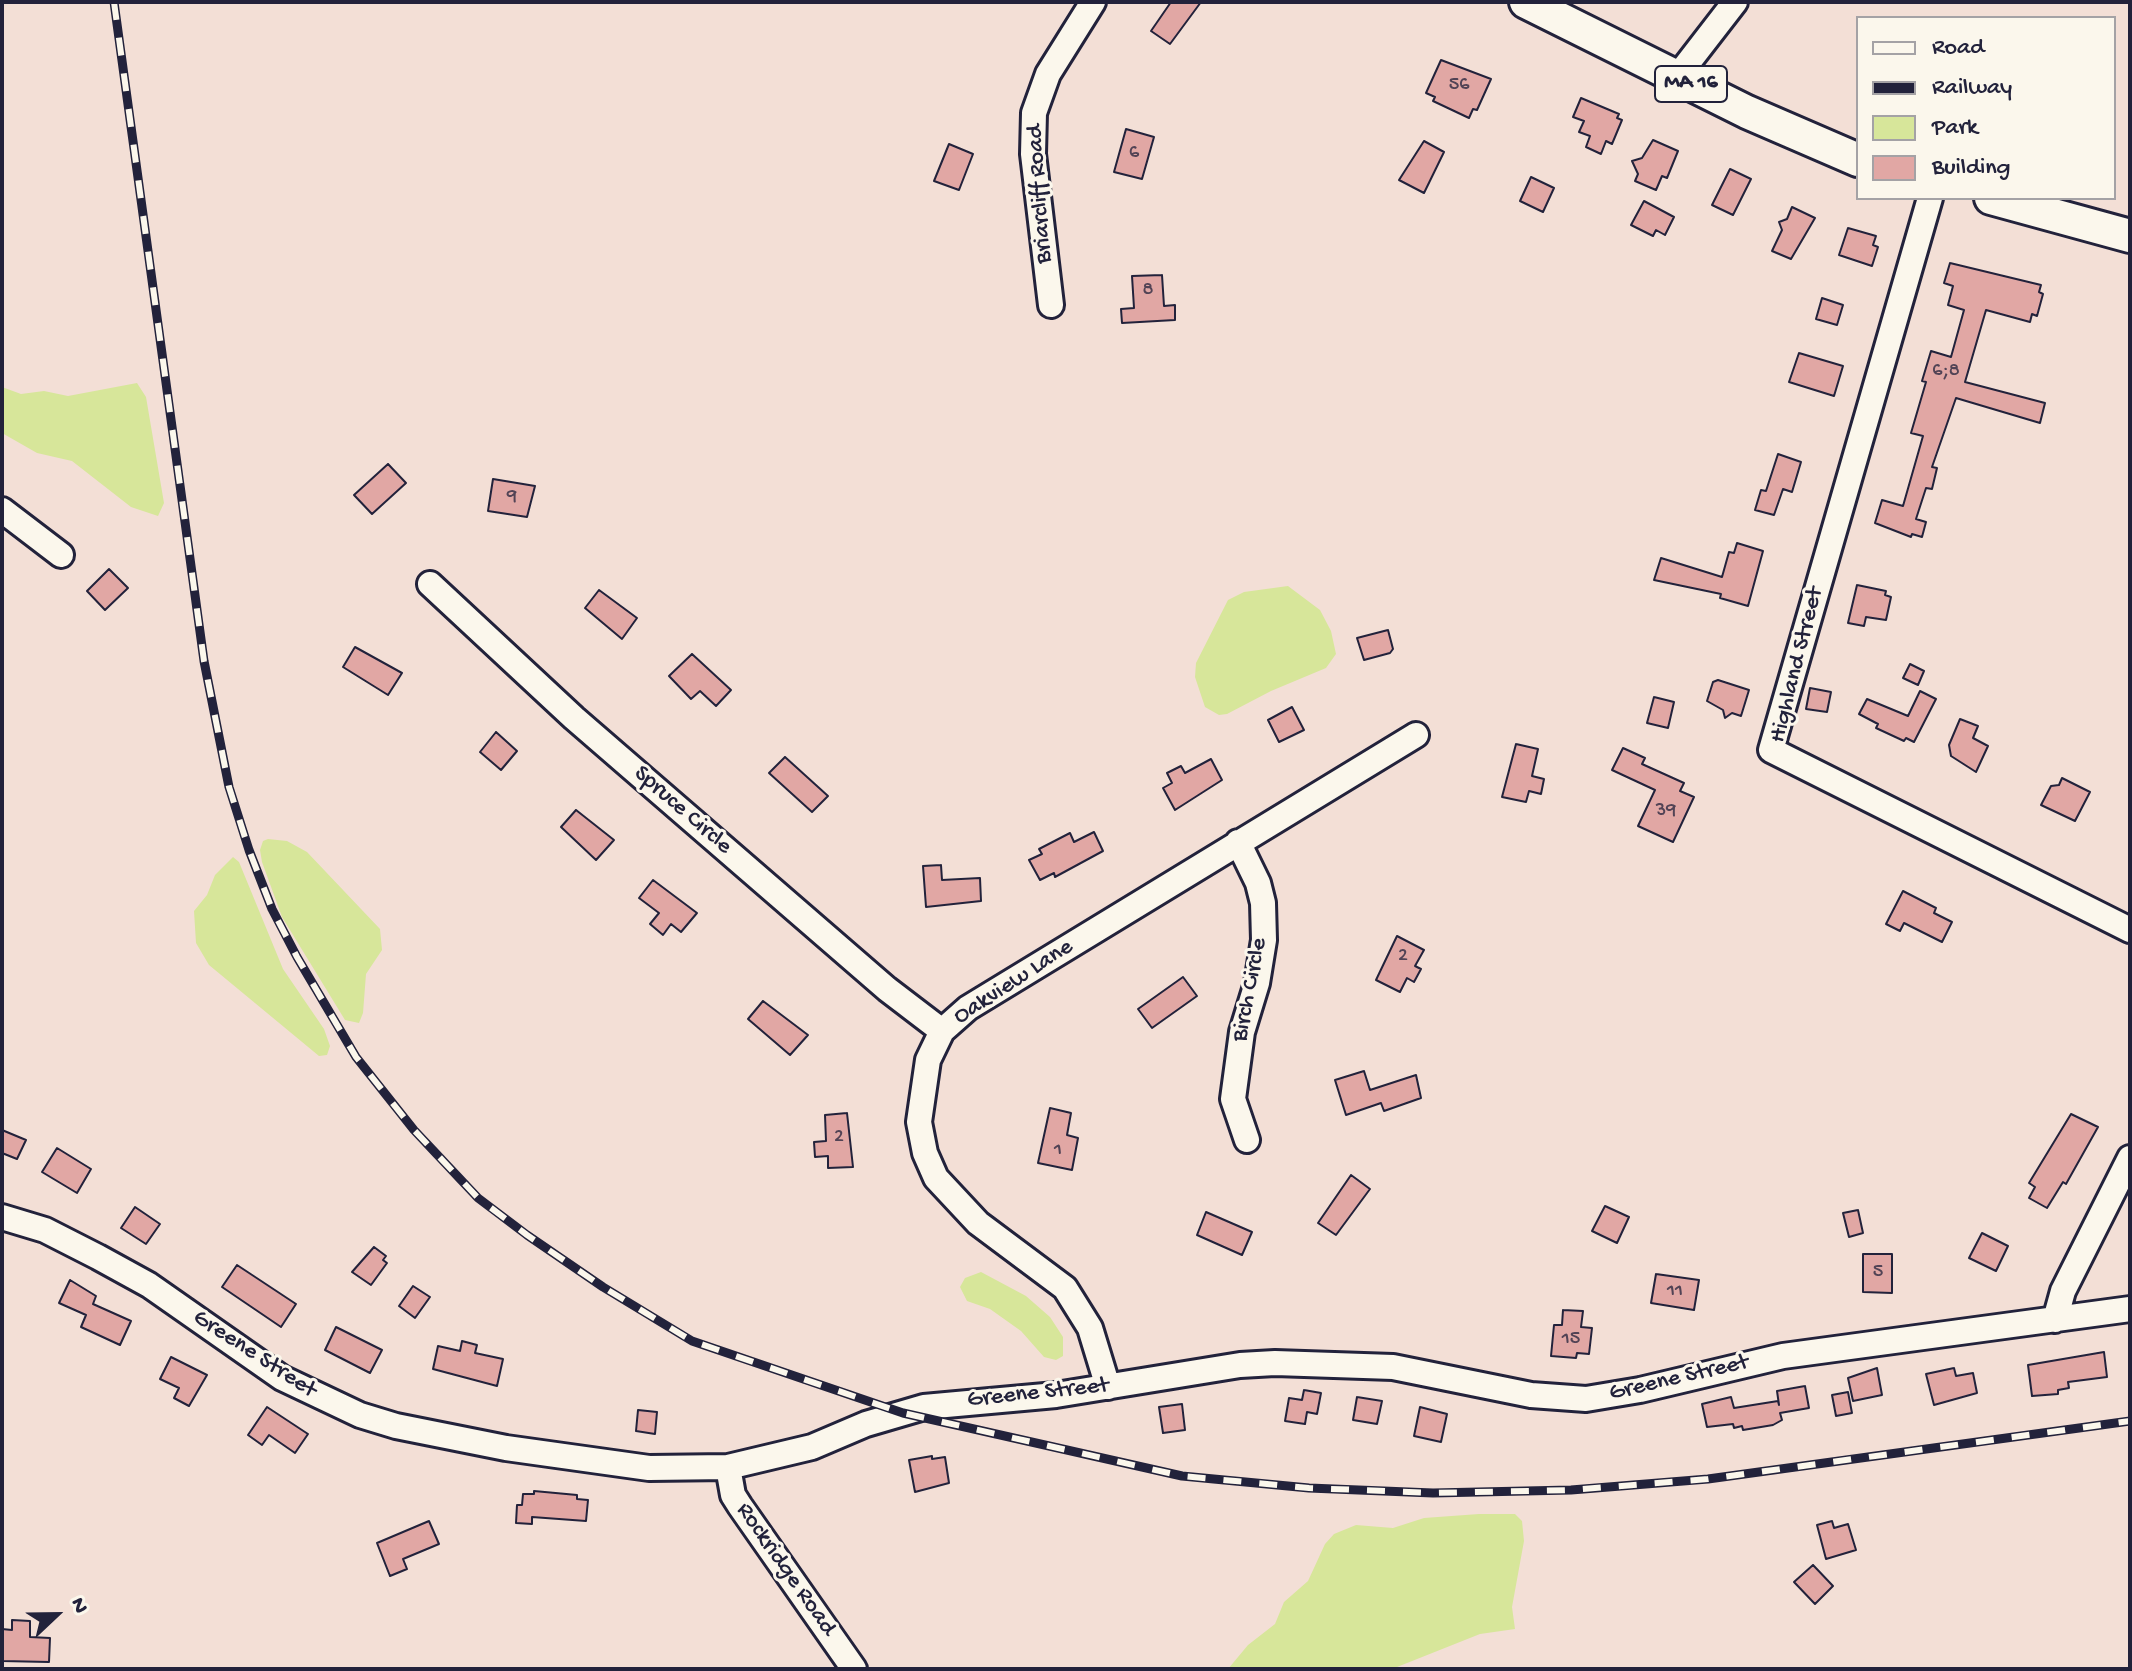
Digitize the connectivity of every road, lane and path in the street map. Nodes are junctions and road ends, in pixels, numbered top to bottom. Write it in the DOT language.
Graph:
graph roads {
  1 [pos="1093,2"];
  2 [pos="1526,2"];
  3 [pos="1735,2"];
  4 [pos="1677,77"];
  5 [pos="1856,159"];
  6 [pos="1929,200"];
  7 [pos="1998,200"];
  8 [pos="2130,236"];
  9 [pos="1051,305"];
  10 [pos="2,510"];
  11 [pos="61,555"];
  12 [pos="430,584"];
  13 [pos="1416,735"];
  14 [pos="1238,842"];
  15 [pos="2130,930"];
  16 [pos="942,1031"];
  17 [pos="1247,1140"];
  18 [pos="2130,1158"];
  19 [pos="2,1217"];
  20 [pos="2130,1309"];
  21 [pos="2055,1320"];
  22 [pos="1108,1387"];
  23 [pos="728,1467"];
  24 [pos="854,1669"];
  1 -- 9 [label="street, Briarcliff Road"];
  2 -- 4 [label="main road, MA 16"];
  3 -- 4 [label="street"];
  4 -- 5 [label="main road, MA 16"];
  6 -- 15 [label="street, Highland Street"];
  7 -- 8 [label="main road"];
  10 -- 11 [label="street"];
  12 -- 16 [label="street, Spruce Circle"];
  13 -- 14 [label="street, Oakview Lane"];
  14 -- 16 [label="street, Oakview Lane"];
  14 -- 17 [label="street, Birch Circle"];
  16 -- 22 [label="street, Oakview Lane"];
  18 -- 21 [label="street"];
  19 -- 23 [label="street, Greene Street"];
  20 -- 21 [label="street, Greene Street"];
  21 -- 22 [label="street, Greene Street"];
  22 -- 23 [label="street, Greene Street"];
  23 -- 24 [label="street, Rockridge Road"];
}
